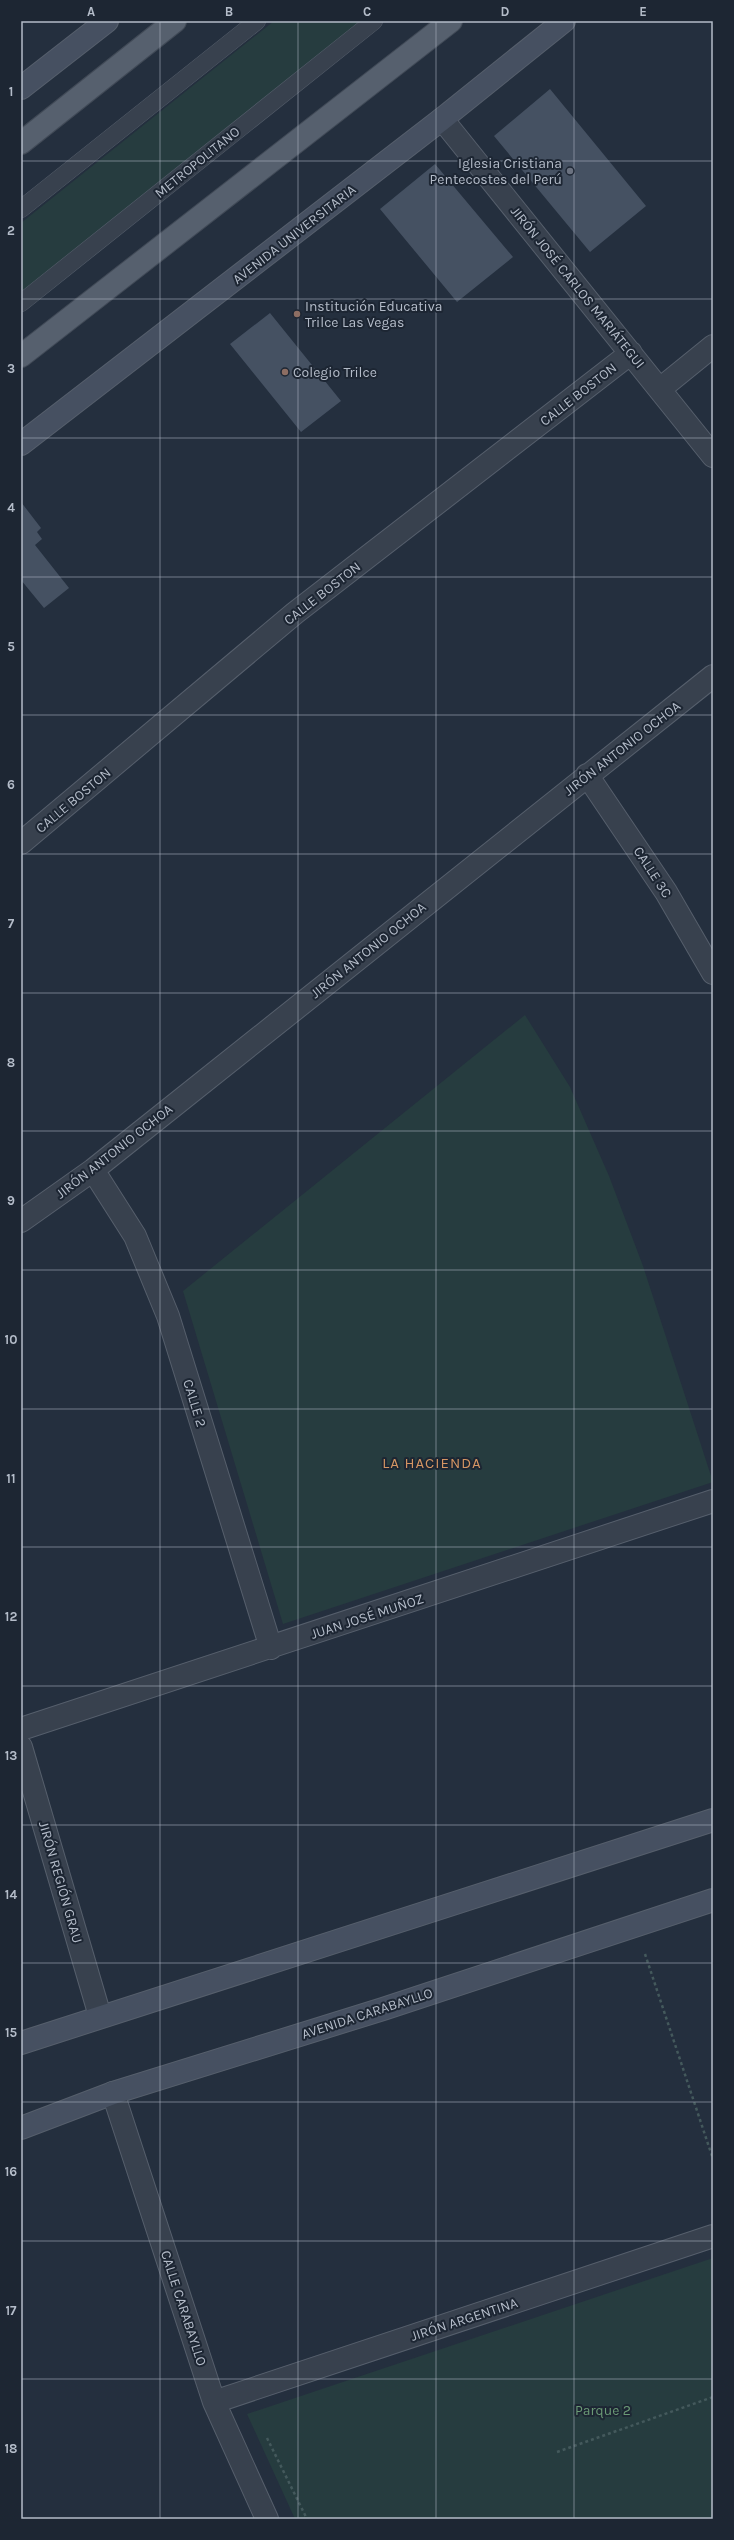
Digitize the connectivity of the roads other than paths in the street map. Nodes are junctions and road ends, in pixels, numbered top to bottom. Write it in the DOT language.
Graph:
graph roads {
  1 [pos="107,21"];
  2 [pos="175,21"];
  3 [pos="257,21"];
  4 [pos="374,21"];
  5 [pos="451,21"];
  6 [pos="564,21"];
  7 [pos="21,88"];
  8 [pos="442,119"];
  9 [pos="21,143"];
  10 [pos="21,209"];
  11 [pos="21,303"];
  12 [pos="713,346"];
  13 [pos="631,353"];
  14 [pos="21,356"];
  15 [pos="660,389"];
  16 [pos="21,444"];
  17 [pos="713,456"];
  18 [pos="713,676"];
  19 [pos="587,775"];
  20 [pos="21,843"];
  21 [pos="713,973"];
  22 [pos="93,1170"];
  23 [pos="21,1220"];
  24 [pos="713,1501"];
  25 [pos="271,1648"];
  26 [pos="21,1729"];
  27 [pos="21,1747"];
  28 [pos="713,1820"];
  29 [pos="713,1900"];
  30 [pos="100,2016"];
  31 [pos="21,2043"];
  32 [pos="112,2093"];
  33 [pos="21,2128"];
  34 [pos="713,2236"];
  35 [pos="214,2402"];
  36 [pos="267,2519"];
  1 -- 7 [label="main road"];
  2 -- 9 [label="main road"];
  3 -- 10 [label="lane"];
  4 -- 11 [label="lane, METROPOLITANO"];
  5 -- 14 [label="main road"];
  6 -- 8 [label="main road, AVENIDA UNIVERSITARIA"];
  8 -- 13 [label="street, JIRÓN JOSÉ CARLOS MARIÁTEGUI"];
  8 -- 16 [label="main road, AVENIDA UNIVERSITARIA"];
  12 -- 15 [label="street"];
  13 -- 15 [label="street, JIRÓN JOSÉ CARLOS MARIÁTEGUI"];
  13 -- 20 [label="street, CALLE BOSTON"];
  15 -- 17 [label="street, JIRÓN JOSÉ CARLOS MARIÁTEGUI"];
  18 -- 19 [label="street, JIRÓN ANTONIO OCHOA"];
  19 -- 21 [label="street, CALLE 3C"];
  19 -- 22 [label="street, JIRÓN ANTONIO OCHOA"];
  22 -- 23 [label="street, JIRÓN ANTONIO OCHOA"];
  22 -- 25 [label="street, CALLE 2"];
  24 -- 25 [label="street, JUAN JOSÉ MUÑOZ"];
  25 -- 26 [label="street, JUAN JOSÉ MUÑOZ"];
  27 -- 30 [label="street, JIRÓN REGIÓN GRAU"];
  28 -- 30 [label="main road"];
  29 -- 32 [label="main road, AVENIDA CARABAYLLO"];
  30 -- 31 [label="main road"];
  32 -- 33 [label="main road, AVENIDA CARABAYLLO"];
  32 -- 35 [label="street, CALLE CARABAYLLO"];
  34 -- 35 [label="street, JIRÓN ARGENTINA"];
  35 -- 36 [label="street, CALLE CARABAYLLO"];
}
